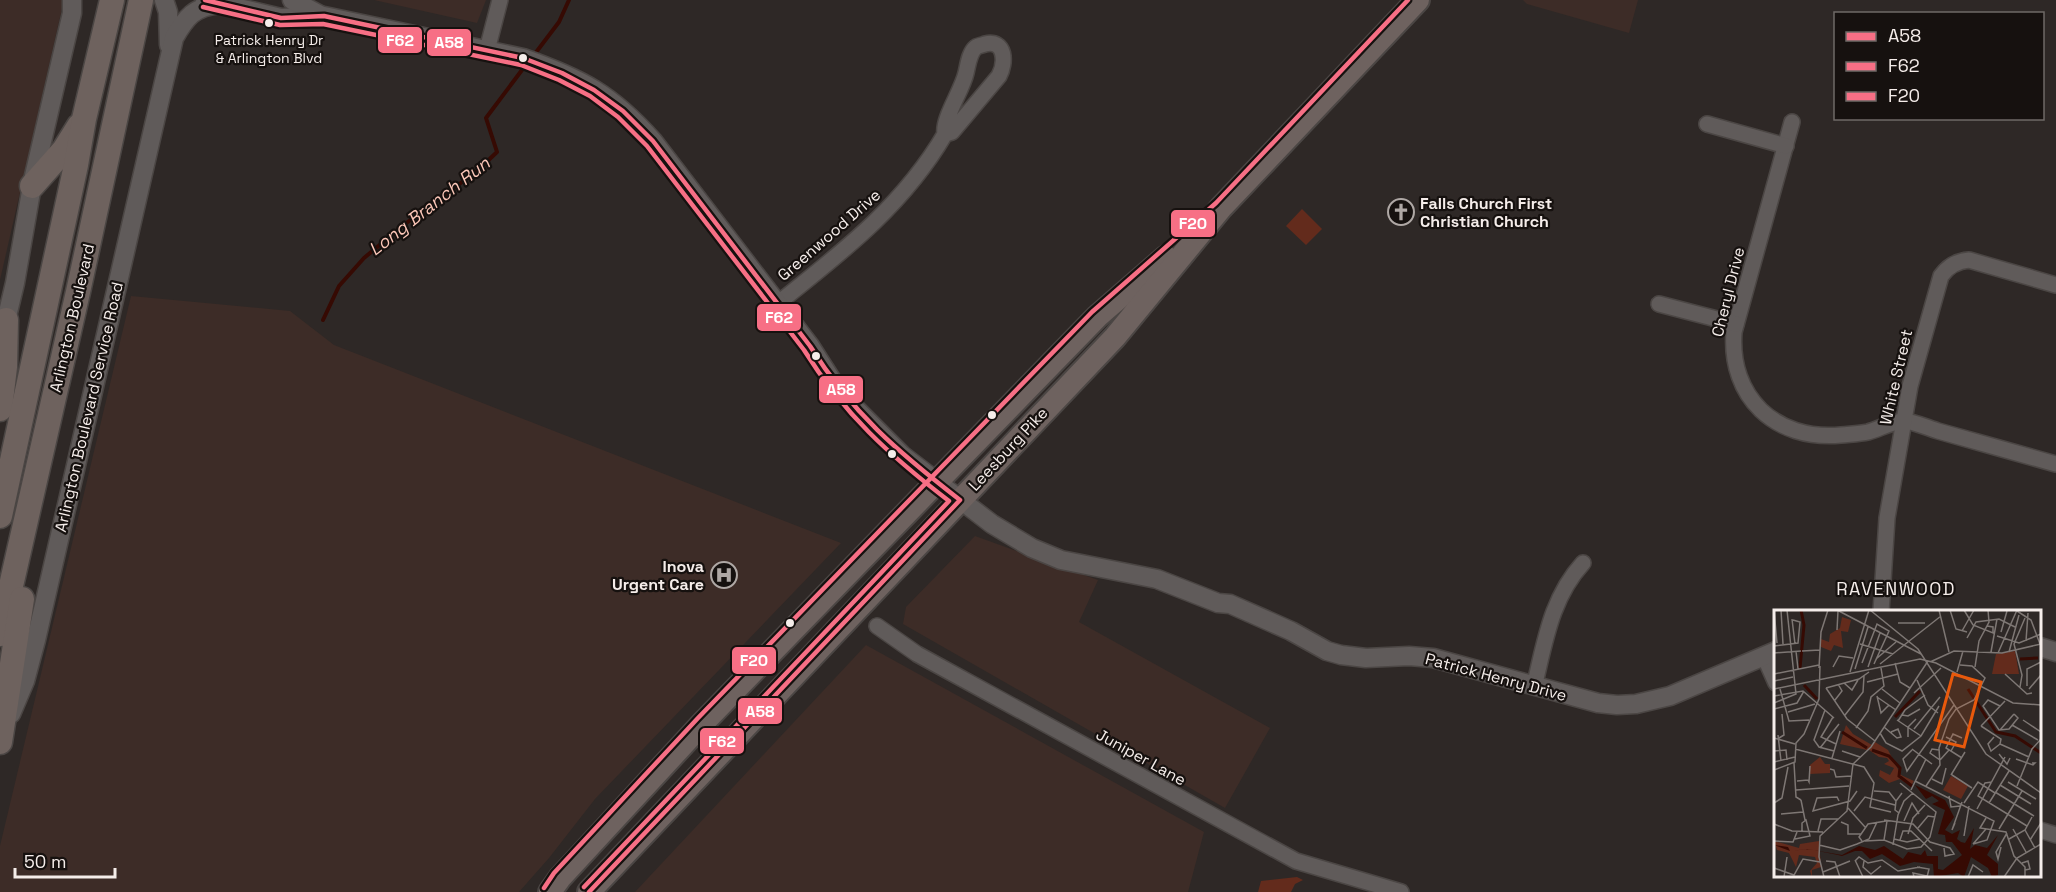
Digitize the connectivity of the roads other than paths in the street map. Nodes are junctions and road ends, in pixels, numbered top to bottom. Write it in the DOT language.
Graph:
graph roads {
  1 [pos="72,0"];
  2 [pos="111,0"];
  3 [pos="141,0"];
  4 [pos="164,0"];
  5 [pos="292,0"];
  6 [pos="500,0"];
  7 [pos="1418,0"];
  8 [pos="213,2"];
  9 [pos="324,16"];
  10 [pos="487,50"];
  11 [pos="167,69"];
  12 [pos="84,119"];
  13 [pos="1792,122"];
  14 [pos="1707,124"];
  15 [pos="945,135"];
  16 [pos="1786,146"];
  17 [pos="32,186"];
  18 [pos="1221,208"];
  19 [pos="2056,285"];
  20 [pos="777,304"];
  21 [pos="1659,304"];
  22 [pos="6,320"];
  23 [pos="1736,324"];
  24 [pos="0,347"];
  25 [pos="0,409"];
  26 [pos="1904,421"];
  27 [pos="40,461"];
  28 [pos="2056,464"];
  29 [pos="937,482"];
  30 [pos="960,500"];
  31 [pos="0,516"];
  32 [pos="1583,563"];
  33 [pos="1881,610"];
  34 [pos="877,626"];
  35 [pos="0,634"];
  36 [pos="2041,647"];
  37 [pos="2056,652"];
  38 [pos="1770,654"];
  39 [pos="1774,673"];
  40 [pos="1534,687"];
  41 [pos="0,742"];
  42 [pos="2041,830"];
  43 [pos="2056,835"];
  44 [pos="550,892"];
  45 [pos="589,892"];
  46 [pos="1401,892"];
  1 -- 17 [label="street"];
  2 -- 12 [label="highway, Arlington Boulevard"];
  3 -- 27 [label="highway, Arlington Boulevard"];
  4 -- 11 [label="street, Arlington Boulevard Service Road"];
  5 -- 9 [label="street, Patrick Henry Drive"];
  6 -- 10 [label="street"];
  7 -- 18 [label="main road, Leesburg Pike"];
  8 -- 9 [label="street, Patrick Henry Drive"];
  8 -- 11 [label="street, Arlington Boulevard Service Road"];
  9 -- 10 [label="street, Patrick Henry Drive"];
  10 -- 20 [label="street, Patrick Henry Drive"];
  11 -- 41 [label="street, Arlington Boulevard Service Road"];
  12 -- 17 [label="highway"];
  12 -- 31 [label="highway, Arlington Boulevard"];
  13 -- 16 [label="street, Cheryl Drive"];
  14 -- 16 [label="street"];
  15 -- 15 [label="street, Greenwood Drive"];
  15 -- 20 [label="street, Greenwood Drive"];
  16 -- 23 [label="street, Cheryl Drive"];
  17 -- 22 [label="street"];
  18 -- 29 [label="main road, Leesburg Pike"];
  18 -- 30 [label="main road, Leesburg Pike"];
  19 -- 26 [label="street, White Street"];
  20 -- 29 [label="street, Patrick Henry Drive"];
  21 -- 23 [label="street"];
  22 -- 24 [label="street"];
  22 -- 25 [label="highway"];
  23 -- 26 [label="street, Cheryl Drive"];
  26 -- 28 [label="street"];
  26 -- 33 [label="street, White Street"];
  27 -- 35 [label="highway, Arlington Boulevard"];
  27 -- 41 [label="highway"];
  29 -- 30 [label="street, Patrick Henry Drive"];
  29 -- 44 [label="main road, Leesburg Pike"];
  30 -- 40 [label="street, Patrick Henry Drive"];
  30 -- 45 [label="main road, Leesburg Pike"];
  32 -- 40 [label="street"];
  34 -- 46 [label="street, Juniper Lane"];
  36 -- 37 [label="street"];
  38 -- 39 [label="street"];
  38 -- 40 [label="street, Patrick Henry Drive"];
  42 -- 43 [label="street"];
}
